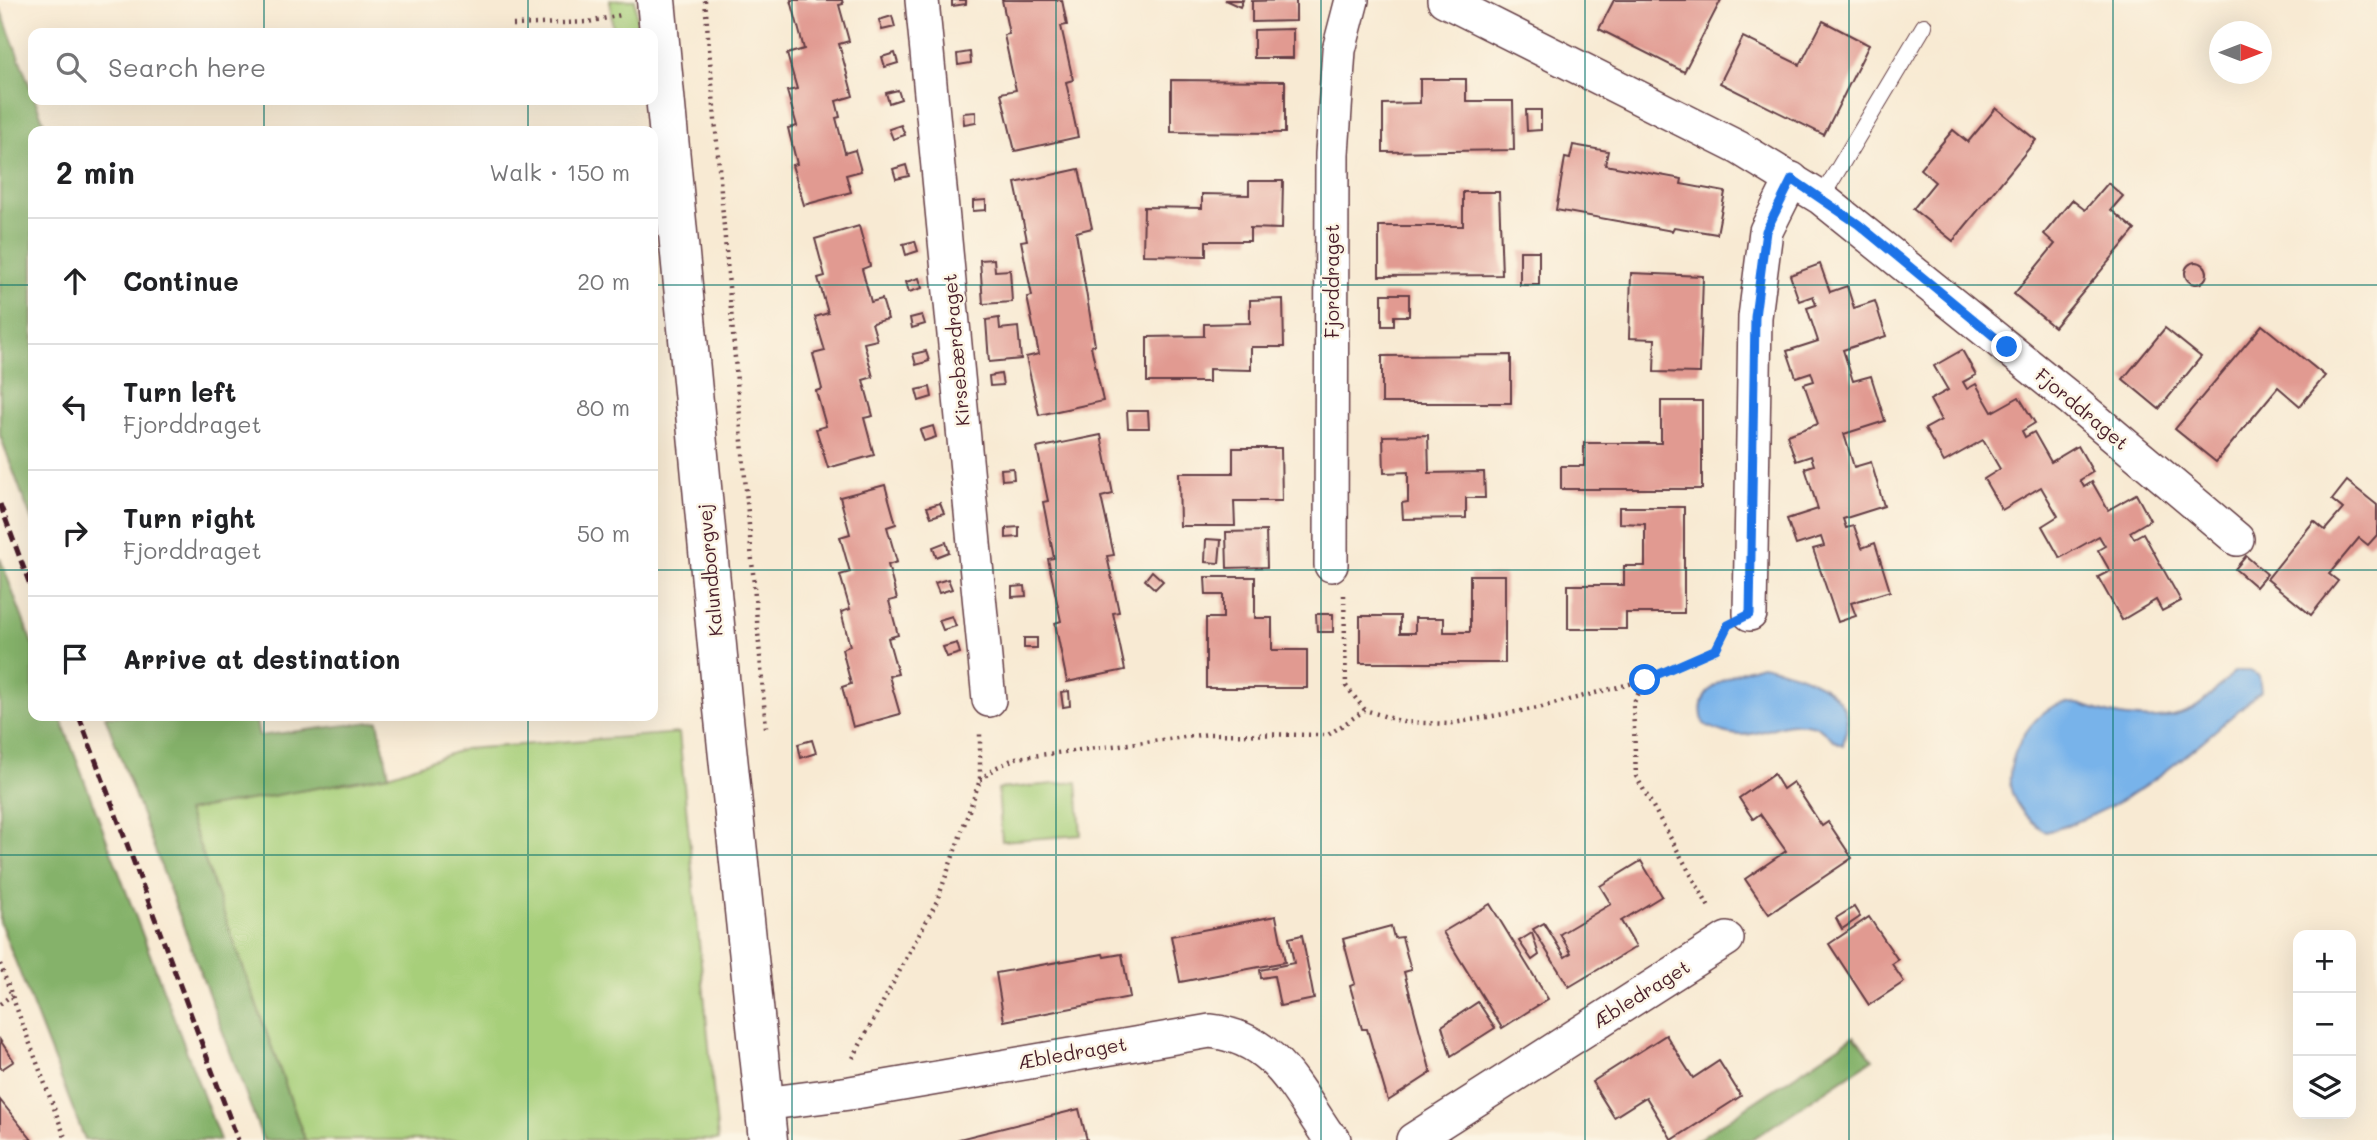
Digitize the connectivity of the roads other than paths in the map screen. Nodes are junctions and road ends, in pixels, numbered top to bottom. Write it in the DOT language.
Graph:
graph roads {
  1 [pos="922,0"];
  2 [pos="1352,0"];
  3 [pos="1444,0"];
  4 [pos="656,4"];
  5 [pos="1924,26"];
  6 [pos="1792,179"];
  7 [pos="1821,198"];
  8 [pos="2236,539"];
  9 [pos="1331,565"];
  10 [pos="1750,614"];
  11 [pos="989,700"];
  12 [pos="1727,939"];
  13 [pos="766,1122"];
  14 [pos="1334,1140"];
  15 [pos="1413,1140"];
  1 -- 11 [label="street, Kirsebærdraget"];
  2 -- 9 [label="street, Fjorddraget"];
  3 -- 6 [label="street, Fjorddraget"];
  4 -- 13 [label="street, Kalundborgvej"];
  5 -- 7 [label="lane"];
  6 -- 7 [label="street, Fjorddraget"];
  6 -- 10 [label="street"];
  7 -- 8 [label="street, Fjorddraget"];
  12 -- 15 [label="street, Æbledraget"];
  13 -- 14 [label="street, Æbledraget"];
}
